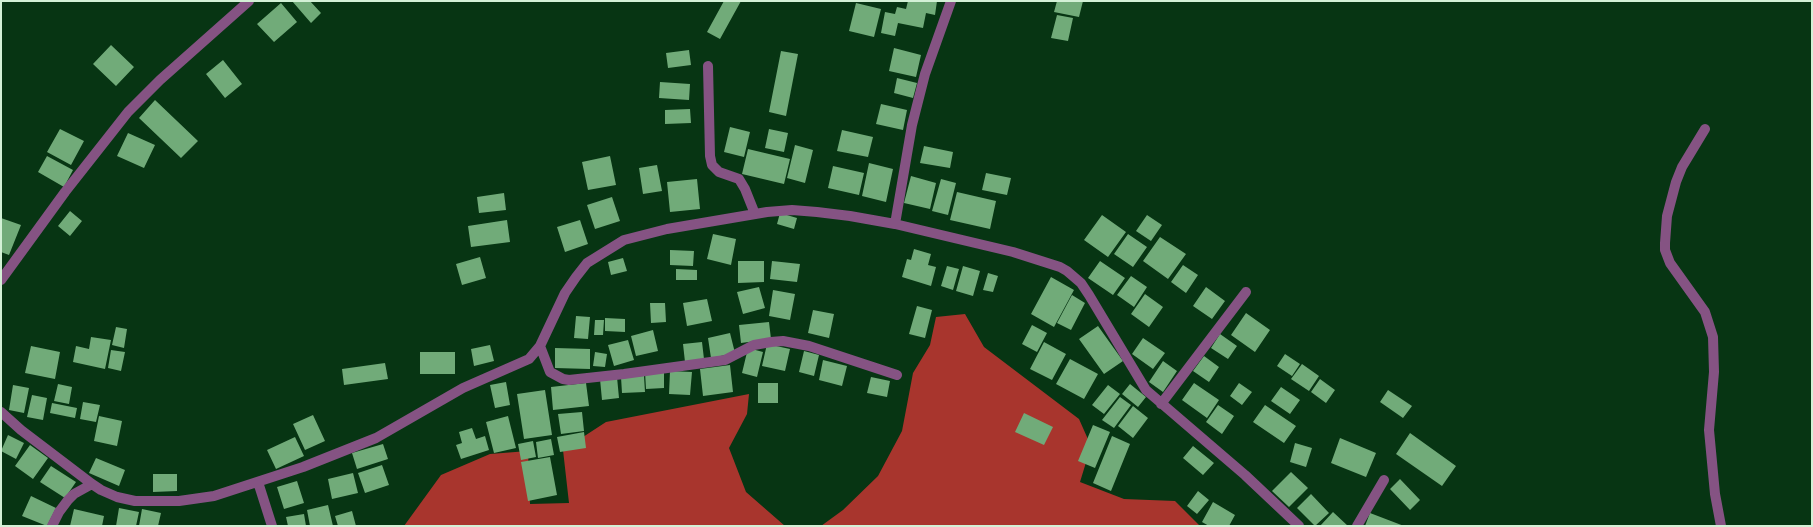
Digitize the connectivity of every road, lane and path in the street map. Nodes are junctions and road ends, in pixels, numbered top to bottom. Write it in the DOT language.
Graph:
graph roads {
  1 [pos="249,1"];
  2 [pos="951,1"];
  3 [pos="708,66"];
  4 [pos="1705,129"];
  5 [pos="755,214"];
  6 [pos="895,224"];
  7 [pos="1,280"];
  8 [pos="1246,292"];
  9 [pos="540,346"];
  10 [pos="897,375"];
  11 [pos="1161,404"];
  12 [pos="1,412"];
  13 [pos="1384,480"];
  14 [pos="258,482"];
  15 [pos="92,484"];
  16 [pos="52,526"];
  17 [pos="272,526"];
  18 [pos="1299,526"];
  19 [pos="1357,526"];
  20 [pos="1721,526"];
  1 -- 7 [label="street"];
  2 -- 6 [label="street"];
  3 -- 5 [label="street"];
  4 -- 20 [label="street"];
  5 -- 6 [label="street"];
  5 -- 9 [label="street"];
  6 -- 11 [label="street"];
  8 -- 11 [label="street"];
  9 -- 10 [label="street"];
  9 -- 14 [label="street"];
  11 -- 18 [label="street"];
  12 -- 15 [label="street"];
  13 -- 19 [label="street"];
  14 -- 15 [label="street"];
  14 -- 17 [label="street"];
  15 -- 16 [label="street"];
}
